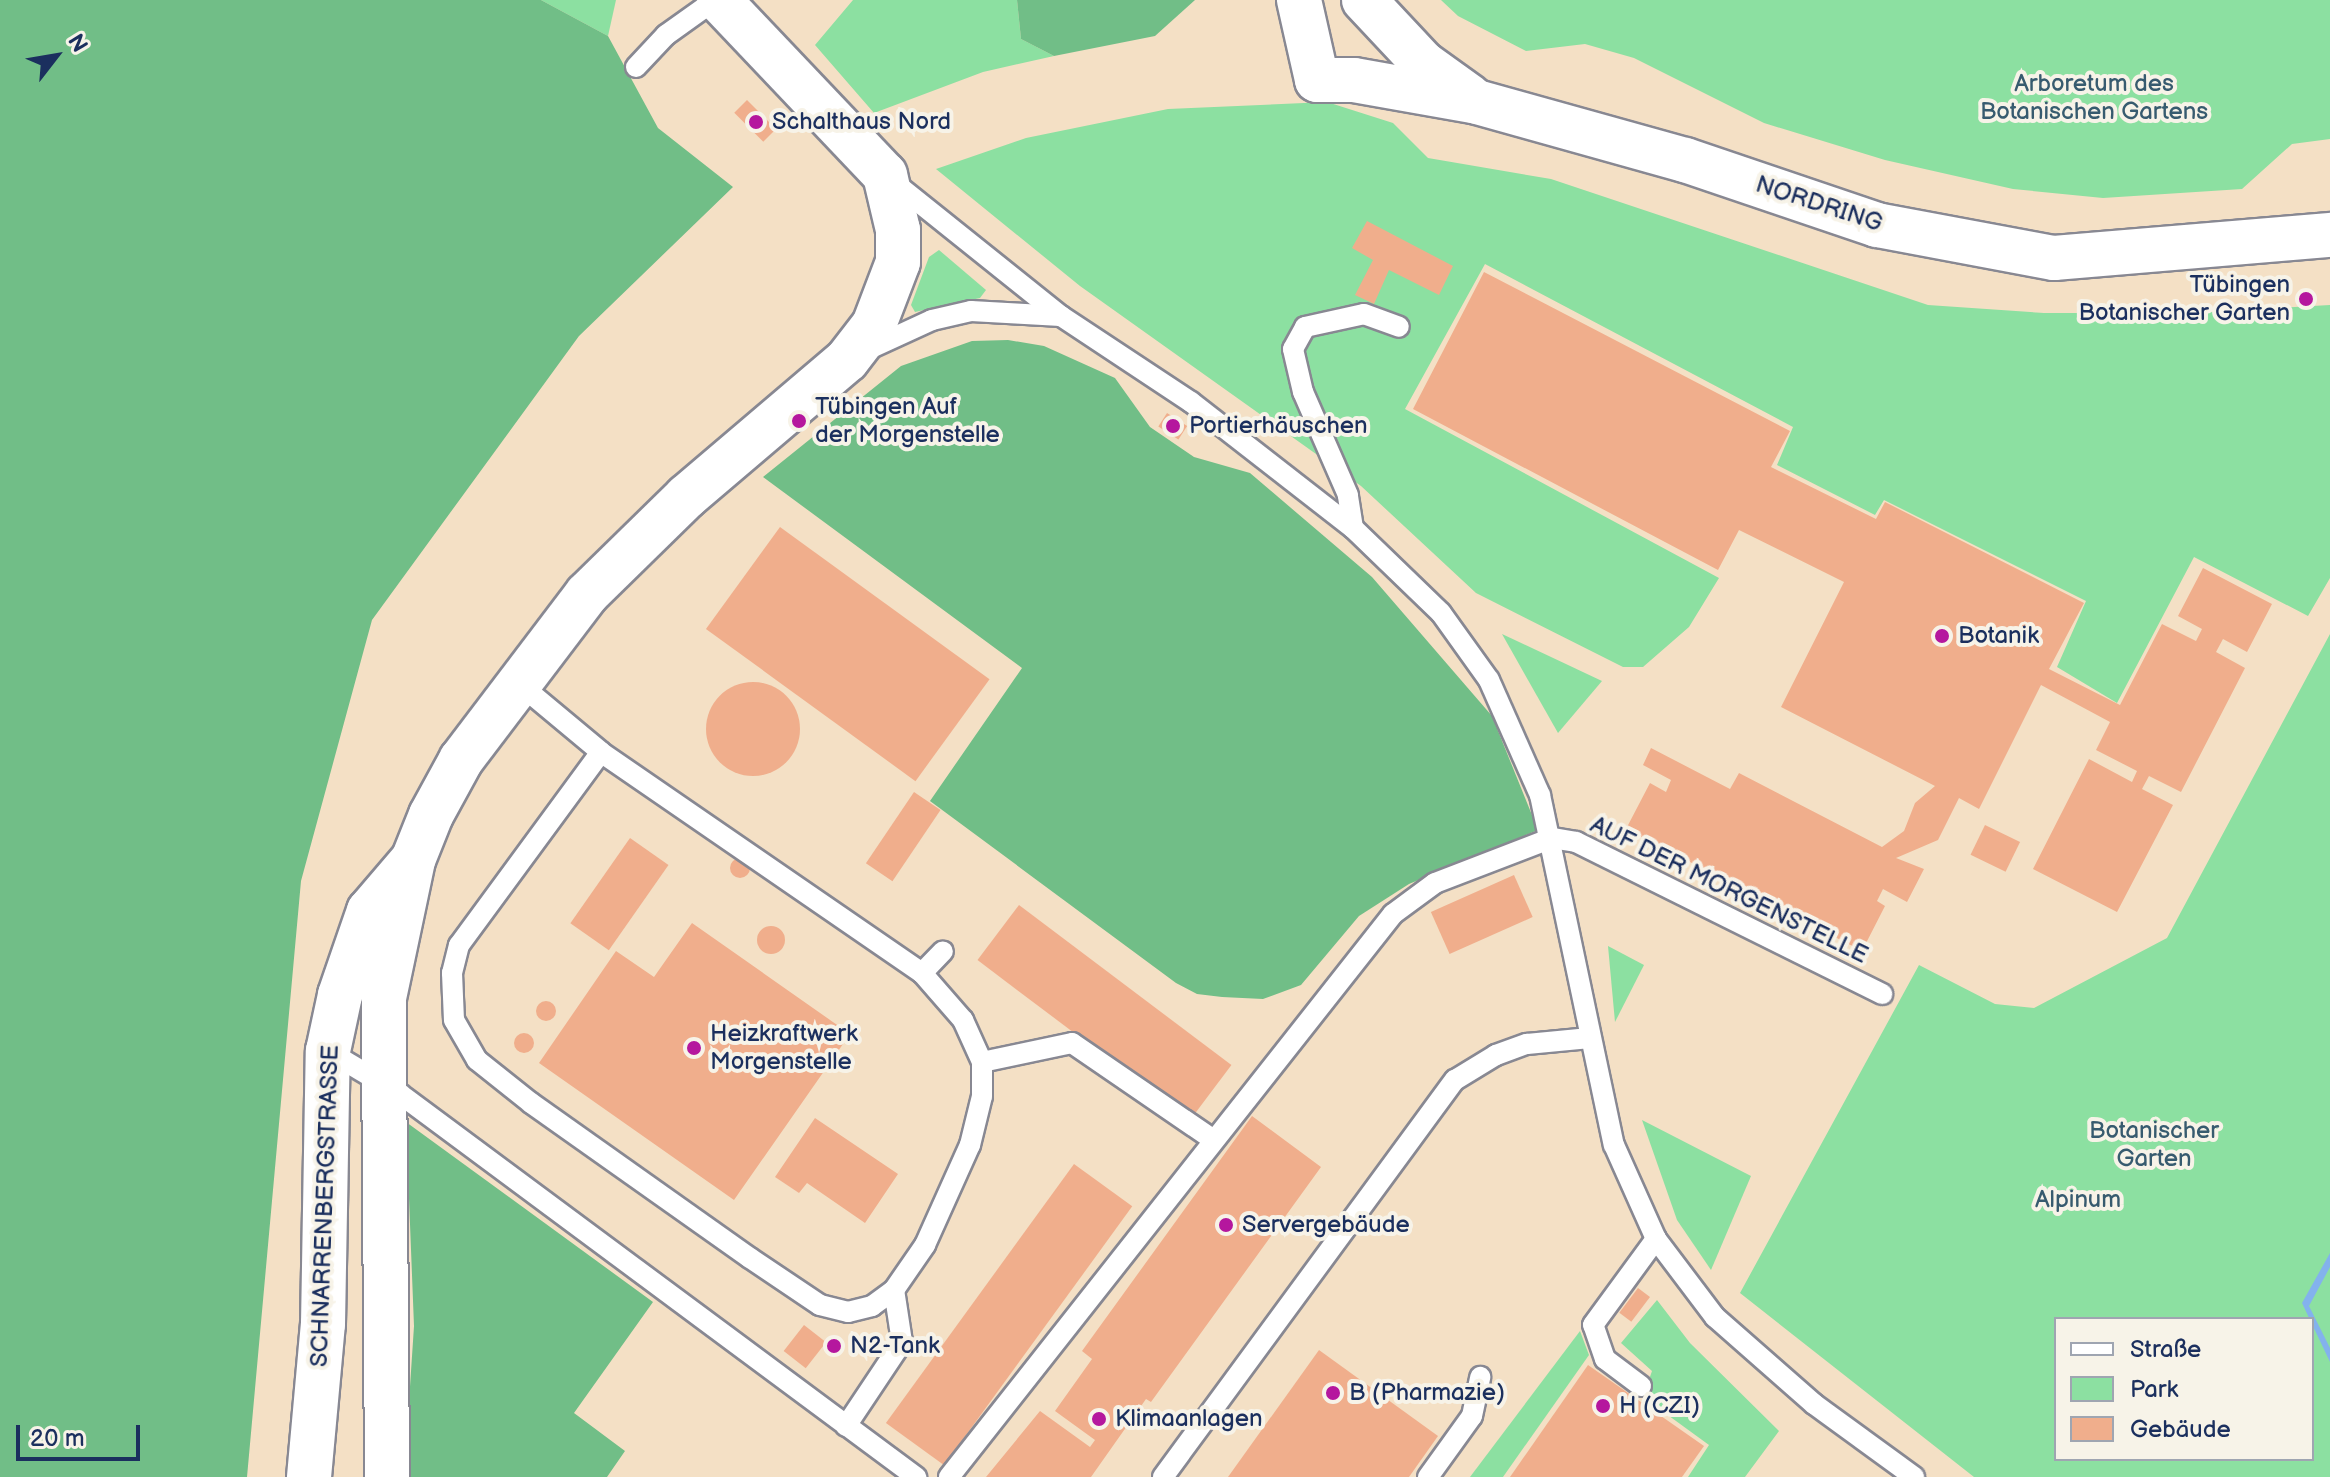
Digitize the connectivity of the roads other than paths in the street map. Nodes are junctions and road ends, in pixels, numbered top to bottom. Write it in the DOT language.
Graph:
graph roads {
  1 [pos="717,0"];
  2 [pos="1299,0"];
  3 [pos="1364,0"];
  4 [pos="636,67"];
  5 [pos="1477,102"];
  6 [pos="885,175"];
  7 [pos="2330,235"];
  8 [pos="1061,316"];
  9 [pos="1399,327"];
  10 [pos="847,360"];
  11 [pos="1353,528"];
  12 [pos="517,682"];
  13 [pos="601,752"];
  14 [pos="1552,838"];
  15 [pos="413,860"];
  16 [pos="943,951"];
  17 [pos="922,973"];
  18 [pos="1882,994"];
  19 [pos="1590,1038"];
  20 [pos="328,1051"];
  21 [pos="982,1062"];
  22 [pos="389,1082"];
  23 [pos="1212,1139"];
  24 [pos="1656,1239"];
  25 [pos="894,1290"];
  26 [pos="1480,1377"];
  27 [pos="1641,1386"];
  28 [pos="846,1426"];
  29 [pos="309,1477"];
  30 [pos="387,1477"];
  31 [pos="916,1477"];
  32 [pos="949,1477"];
  33 [pos="1163,1477"];
  34 [pos="1428,1477"];
  35 [pos="1914,1477"];
  1 -- 4 [label="lane"];
  1 -- 6 [label="street"];
  2 -- 5 [label="street, NORDRING"];
  3 -- 5 [label="street"];
  5 -- 7 [label="street, NORDRING"];
  6 -- 8 [label="lane, AUF DER MORGENSTELLE"];
  6 -- 10 [label="street, SCHNARRENBERGSTRASSE"];
  8 -- 10 [label="lane"];
  8 -- 11 [label="lane, AUF DER MORGENSTELLE"];
  9 -- 11 [label="lane"];
  10 -- 12 [label="street, SCHNARRENBERGSTRASSE"];
  11 -- 14 [label="lane, AUF DER MORGENSTELLE"];
  12 -- 13 [label="lane"];
  12 -- 15 [label="street, SCHNARRENBERGSTRASSE"];
  13 -- 17 [label="lane"];
  13 -- 25 [label="lane"];
  14 -- 18 [label="lane, AUF DER MORGENSTELLE"];
  14 -- 19 [label="lane, AUF DER MORGENSTELLE"];
  14 -- 23 [label="lane"];
  15 -- 20 [label="street, SCHNARRENBERGSTRASSE"];
  15 -- 22 [label="street, SCHNARRENBERGSTRASSE"];
  16 -- 17 [label="lane"];
  17 -- 21 [label="lane"];
  19 -- 24 [label="lane, AUF DER MORGENSTELLE"];
  19 -- 33 [label="lane"];
  20 -- 22 [label="lane"];
  20 -- 29 [label="street, SCHNARRENBERGSTRASSE"];
  21 -- 23 [label="lane"];
  21 -- 25 [label="lane"];
  22 -- 28 [label="lane"];
  22 -- 30 [label="street, SCHNARRENBERGSTRASSE"];
  23 -- 32 [label="lane"];
  24 -- 27 [label="lane"];
  24 -- 35 [label="lane, AUF DER MORGENSTELLE"];
  25 -- 28 [label="lane"];
  26 -- 34 [label="lane"];
  28 -- 31 [label="lane"];
}
